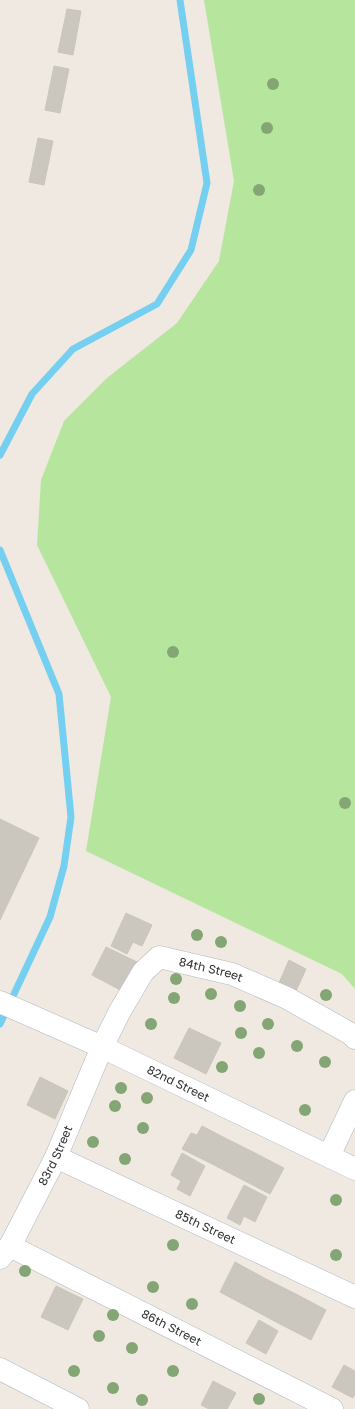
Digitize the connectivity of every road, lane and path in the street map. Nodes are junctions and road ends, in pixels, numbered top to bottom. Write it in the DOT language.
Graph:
graph roads {
  1 [pos="0,1002"];
  2 [pos="355,1038"];
  3 [pos="102,1047"];
  4 [pos="355,1101"];
  5 [pos="329,1156"];
  6 [pos="56,1158"];
  7 [pos="355,1169"];
  8 [pos="5,1252"];
  9 [pos="355,1297"];
  10 [pos="0,1369"];
  11 [pos="65,1406"];
  12 [pos="332,1409"];
  1 -- 3 [label="street, 82nd Street"];
  2 -- 3 [label="street, 84th Street"];
  3 -- 5 [label="street, 82nd Street"];
  3 -- 6 [label="street, 83rd Street"];
  4 -- 5 [label="street"];
  5 -- 7 [label="street, 82nd Street"];
  6 -- 8 [label="street, 83rd Street"];
  6 -- 9 [label="street, 85th Street"];
  8 -- 12 [label="street, 86th Street"];
  10 -- 11 [label="street"];
}
